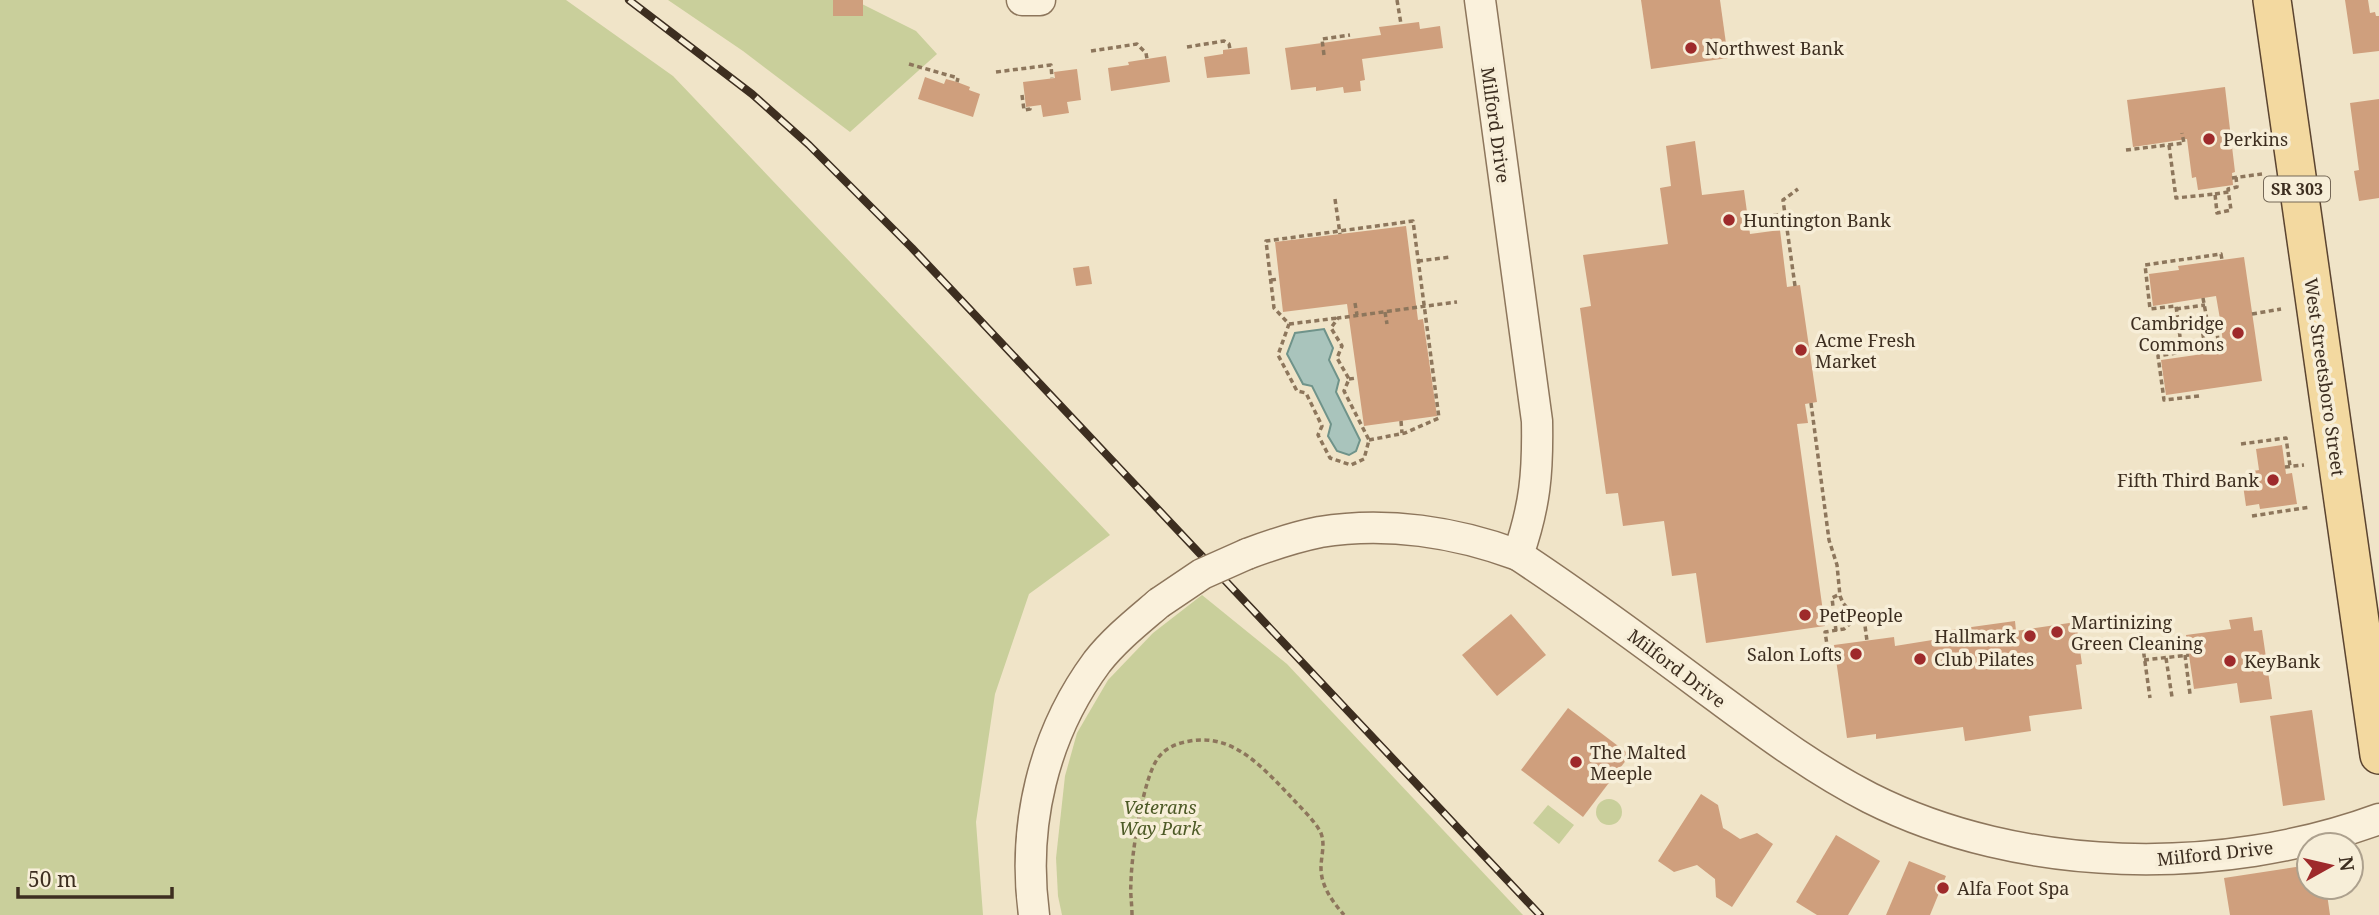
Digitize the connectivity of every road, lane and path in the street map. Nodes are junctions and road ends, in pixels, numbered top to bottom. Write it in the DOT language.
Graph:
graph roads {
  1 [pos="1021,0"];
  2 [pos="1040,0"];
  3 [pos="1397,0"];
  4 [pos="1480,0"];
  5 [pos="2272,0"];
  6 [pos="1401,24"];
  7 [pos="1350,35"];
  8 [pos="1187,47"];
  9 [pos="1230,49"];
  10 [pos="1091,51"];
  11 [pos="1324,55"];
  12 [pos="1147,59"];
  13 [pos="909,64"];
  14 [pos="996,72"];
  15 [pos="1052,78"];
  16 [pos="957,82"];
  17 [pos="1022,95"];
  18 [pos="1030,107"];
  19 [pos="2182,133"];
  20 [pos="2169,145"];
  21 [pos="2126,150"];
  22 [pos="2172,168"];
  23 [pos="2165,169"];
  24 [pos="2262,174"];
  25 [pos="1798,189"];
  26 [pos="2229,192"];
  27 [pos="2215,194"];
  28 [pos="1335,199"];
  29 [pos="1785,214"];
  30 [pos="1748,219"];
  31 [pos="1339,232"];
  32 [pos="1451,257"];
  33 [pos="2188,258"];
  34 [pos="2222,260"];
  35 [pos="1418,261"];
  36 [pos="2190,265"];
  37 [pos="1279,279"];
  38 [pos="1271,280"];
  39 [pos="1795,286"];
  40 [pos="2203,298"];
  41 [pos="1457,302"];
  42 [pos="1355,303"];
  43 [pos="2205,305"];
  44 [pos="1424,306"];
  45 [pos="2176,309"];
  46 [pos="2281,309"];
  47 [pos="1385,312"];
  48 [pos="2252,314"];
  49 [pos="1357,315"];
  50 [pos="1338,318"];
  51 [pos="2207,320"];
  52 [pos="1289,324"];
  53 [pos="1387,324"];
  54 [pos="2201,326"];
  55 [pos="2179,329"];
  56 [pos="2205,349"];
  57 [pos="2182,352"];
  58 [pos="1357,378"];
  59 [pos="1349,379"];
  60 [pos="2199,396"];
  61 [pos="1811,403"];
  62 [pos="1401,421"];
  63 [pos="1402,433"];
  64 [pos="1369,440"];
  65 [pos="2241,444"];
  66 [pos="2304,465"];
  67 [pos="2310,507"];
  68 [pos="2252,516"];
  69 [pos="1518,555"];
  70 [pos="1840,594"];
  71 [pos="1859,616"];
  72 [pos="2139,619"];
  73 [pos="1836,631"];
  74 [pos="1867,640"];
  75 [pos="1812,653"];
  76 [pos="2166,658"];
  77 [pos="2144,660"];
  78 [pos="2373,681"];
  79 [pos="2190,694"];
  80 [pos="2172,697"];
  81 [pos="2150,698"];
  82 [pos="2379,755"];
  83 [pos="2379,819"];
  84 [pos="1034,915"];
  85 [pos="1132,915"];
  86 [pos="1344,915"];
  1 -- 2 [label="street"];
  3 -- 6 [label="path"];
  4 -- 69 [label="street, Milford Drive"];
  5 -- 78 [label="main road, West Streetsboro Street / SR 303"];
  7 -- 11 [label="path"];
  8 -- 9 [label="path"];
  10 -- 12 [label="path"];
  13 -- 16 [label="path"];
  14 -- 15 [label="path"];
  17 -- 18 [label="path"];
  19 -- 20 [label="path"];
  20 -- 21 [label="path"];
  20 -- 22 [label="path"];
  22 -- 23 [label="path"];
  22 -- 27 [label="path"];
  24 -- 26 [label="path"];
  25 -- 29 [label="path"];
  26 -- 27 [label="path"];
  26 -- 27 [label="path"];
  28 -- 31 [label="path"];
  29 -- 30 [label="path"];
  29 -- 39 [label="path"];
  31 -- 35 [label="path"];
  31 -- 38 [label="path"];
  32 -- 35 [label="path"];
  33 -- 34 [label="path"];
  33 -- 36 [label="path"];
  33 -- 45 [label="path"];
  35 -- 44 [label="path"];
  37 -- 38 [label="path"];
  38 -- 52 [label="path"];
  40 -- 43 [label="path"];
  41 -- 44 [label="path"];
  42 -- 49 [label="path"];
  43 -- 45 [label="path"];
  43 -- 51 [label="path"];
  44 -- 47 [label="path"];
  44 -- 63 [label="path"];
  45 -- 55 [label="path"];
  46 -- 48 [label="path"];
  47 -- 49 [label="path"];
  47 -- 53 [label="path"];
  49 -- 50 [label="path"];
  50 -- 52 [label="path"];
  50 -- 59 [label="path"];
  51 -- 54 [label="path"];
  51 -- 56 [label="path"];
  52 -- 64 [label="path"];
  54 -- 55 [label="path"];
  54 -- 56 [label="path"];
  55 -- 57 [label="path"];
  56 -- 57 [label="path"];
  57 -- 60 [label="path"];
  58 -- 59 [label="path"];
  59 -- 64 [label="path"];
  61 -- 70 [label="path"];
  62 -- 63 [label="path"];
  63 -- 64 [label="path"];
  65 -- 66 [label="path"];
  67 -- 68 [label="path"];
  69 -- 83 [label="street, Milford Drive"];
  69 -- 84 [label="street, bridge"];
  70 -- 71 [label="path"];
  70 -- 73 [label="path"];
  71 -- 73 [label="path"];
  71 -- 74 [label="path"];
  72 -- 77 [label="path"];
  73 -- 75 [label="path"];
  76 -- 77 [label="path"];
  76 -- 79 [label="path"];
  76 -- 80 [label="path"];
  77 -- 81 [label="path"];
  78 -- 82 [label="main road, West Streetsboro Street / SR 303"];
  85 -- 86 [label="path"];
}
